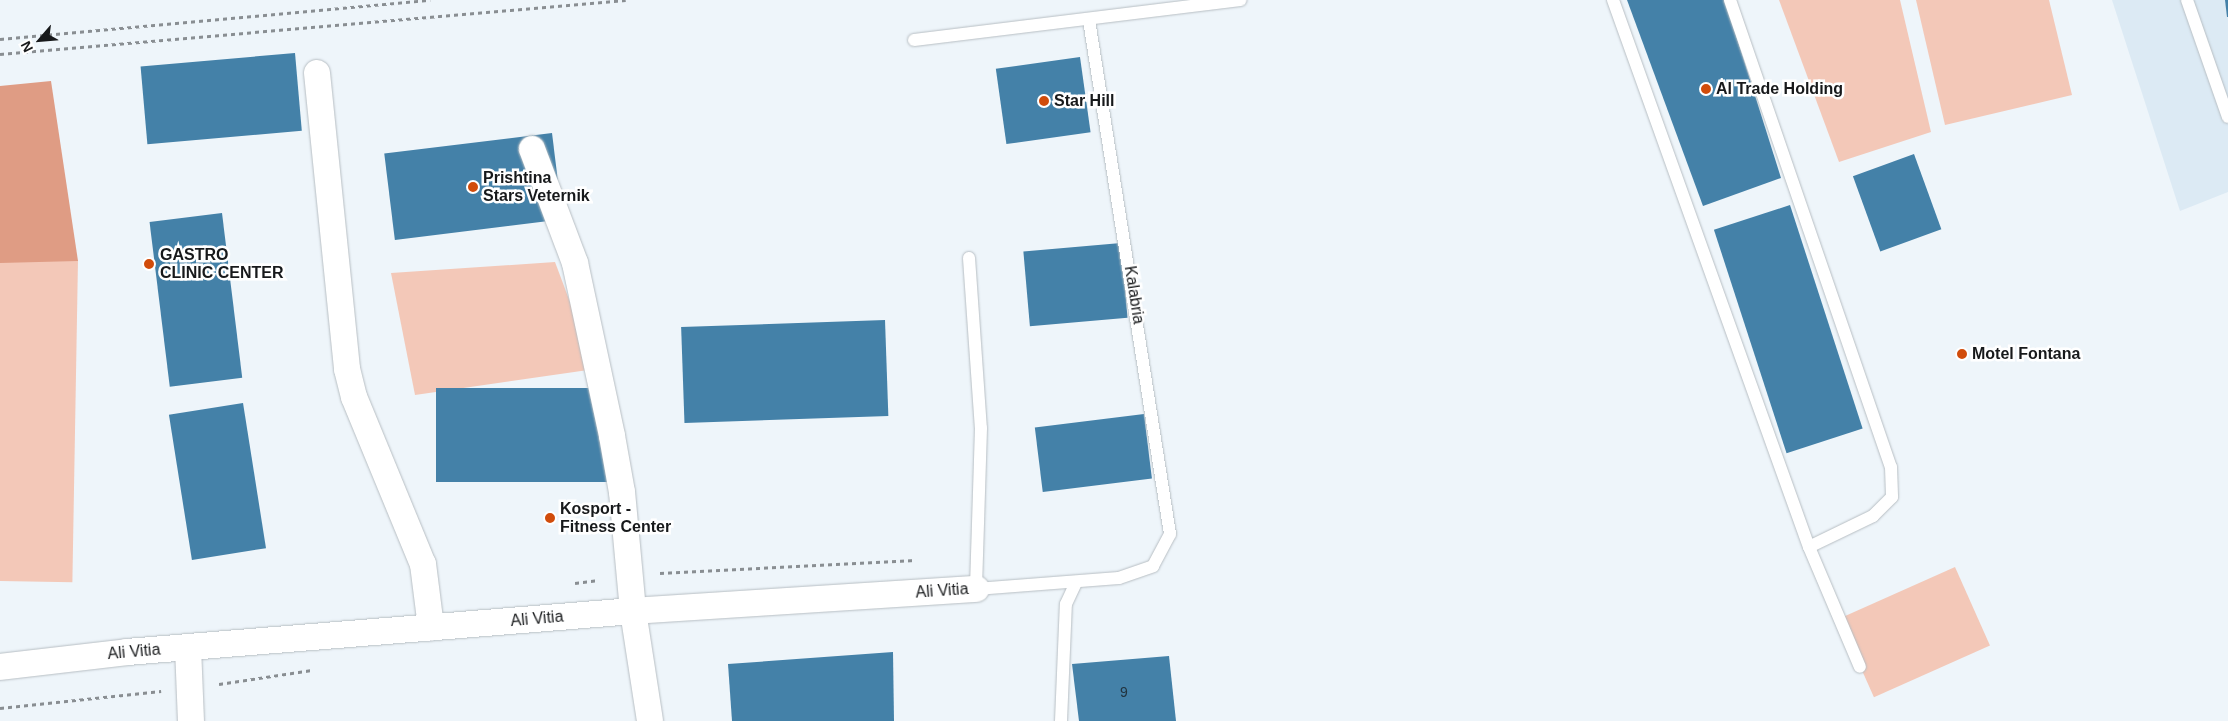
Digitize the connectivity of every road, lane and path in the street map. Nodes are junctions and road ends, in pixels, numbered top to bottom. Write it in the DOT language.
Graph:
graph roads {
  1 [pos="430,0"];
  2 [pos="626,0"];
  3 [pos="1241,0"];
  4 [pos="1613,0"];
  5 [pos="1730,0"];
  6 [pos="2188,0"];
  7 [pos="1089,20"];
  8 [pos="0,39"];
  9 [pos="914,40"];
  10 [pos="0,54"];
  11 [pos="317,73"];
  12 [pos="2228,117"];
  13 [pos="532,149"];
  14 [pos="969,258"];
  15 [pos="1809,547"];
  16 [pos="1153,566"];
  17 [pos="1076,583"];
  18 [pos="976,589"];
  19 [pos="633,611"];
  20 [pos="431,628"];
  21 [pos="188,647"];
  22 [pos="1860,666"];
  23 [pos="0,667"];
  24 [pos="190,721"];
  25 [pos="650,721"];
  26 [pos="1061,721"];
  1 -- 8 [label="path"];
  2 -- 10 [label="path"];
  3 -- 7 [label="lane"];
  4 -- 15 [label="lane"];
  5 -- 15 [label="lane"];
  6 -- 12 [label="lane"];
  7 -- 9 [label="lane"];
  7 -- 16 [label="lane, Kalabria"];
  11 -- 20 [label="street"];
  13 -- 19 [label="street"];
  14 -- 18 [label="lane"];
  15 -- 22 [label="lane"];
  16 -- 17 [label="lane, Ali Vitia"];
  17 -- 18 [label="lane, Ali Vitia"];
  17 -- 26 [label="lane"];
  18 -- 19 [label="street, Ali Vitia"];
  19 -- 20 [label="street, Ali Vitia"];
  19 -- 25 [label="street"];
  20 -- 21 [label="street, Ali Vitia"];
  21 -- 23 [label="street, Ali Vitia"];
  21 -- 24 [label="street"];
}
